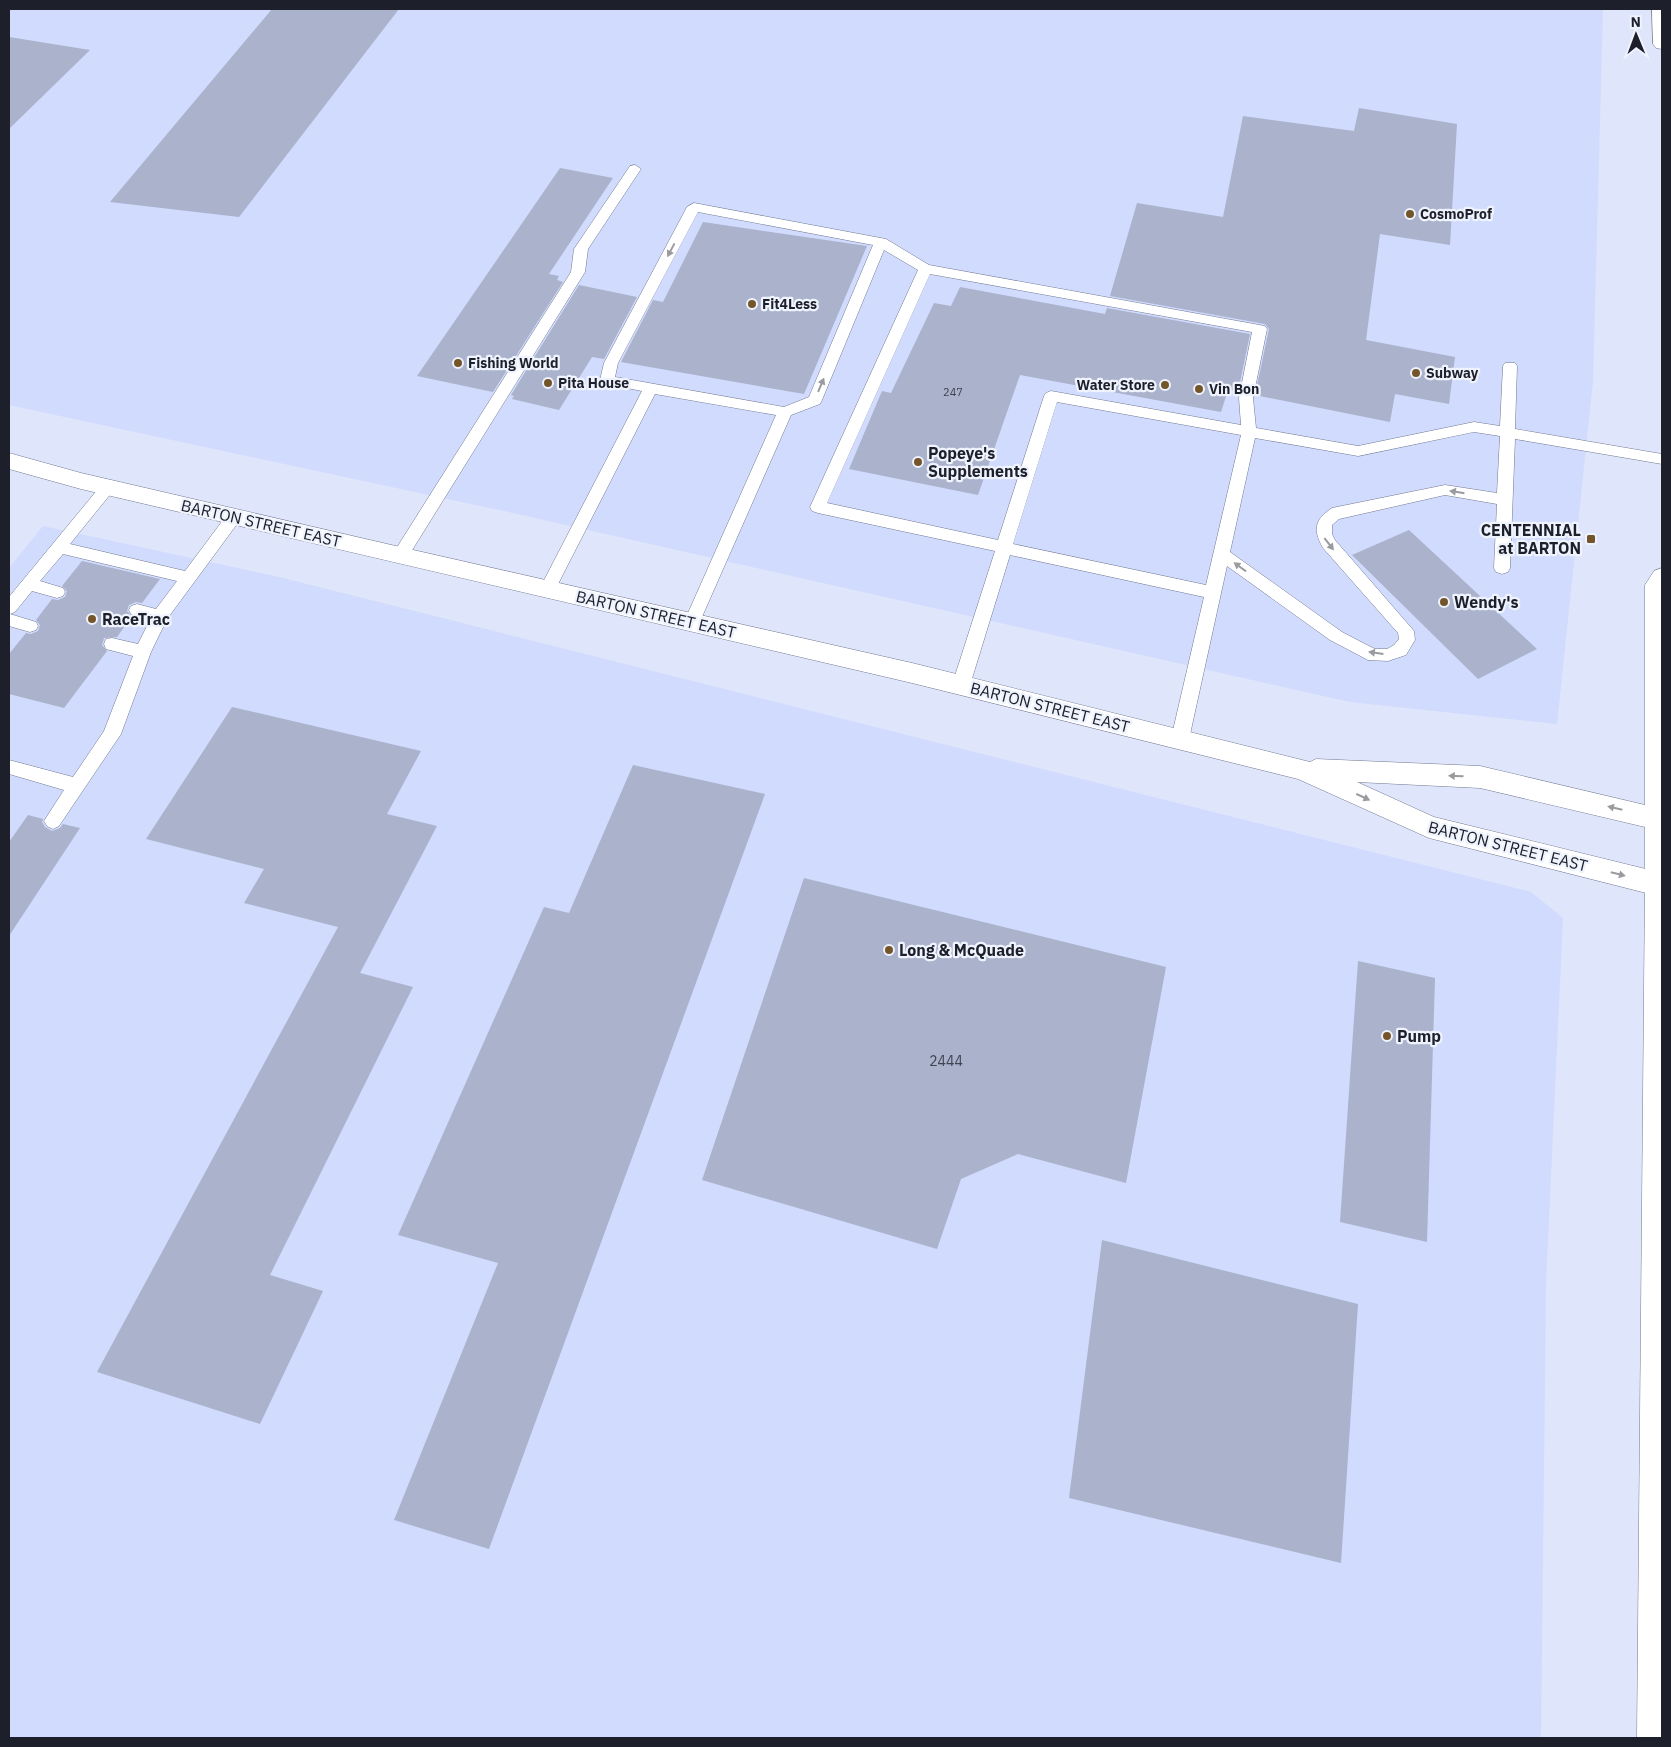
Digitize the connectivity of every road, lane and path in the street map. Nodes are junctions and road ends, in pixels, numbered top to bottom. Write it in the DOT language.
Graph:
graph roads {
  1 [pos="1660,9"];
  2 [pos="1662,44"];
  3 [pos="636,169"];
  4 [pos="881,242"];
  5 [pos="925,270"];
  6 [pos="1510,366"];
  7 [pos="651,388"];
  8 [pos="785,412"];
  9 [pos="1249,432"];
  10 [pos="1508,432"];
  11 [pos="1662,459"];
  12 [pos="9,461"];
  13 [pos="108,487"];
  14 [pos="1505,500"];
  15 [pos="235,516"];
  16 [pos="59,546"];
  17 [pos="1003,548"];
  18 [pos="1222,554"];
  19 [pos="400,556"];
  20 [pos="1502,568"];
  21 [pos="1662,577"];
  22 [pos="188,578"];
  23 [pos="28,584"];
  24 [pos="548,588"];
  25 [pos="57,592"];
  26 [pos="1213,593"];
  27 [pos="9,608"];
  28 [pos="137,610"];
  29 [pos="160,616"];
  30 [pos="9,620"];
  31 [pos="692,622"];
  32 [pos="30,626"];
  33 [pos="112,644"];
  34 [pos="143,652"];
  35 [pos="961,685"];
  36 [pos="1180,739"];
  37 [pos="9,767"];
  38 [pos="1303,770"];
  39 [pos="77,786"];
  40 [pos="1660,819"];
  41 [pos="53,821"];
  42 [pos="1660,884"];
  43 [pos="1656,1738"];
  1 -- 2 [label="main road"];
  3 -- 19 [label="lane"];
  4 -- 5 [label="lane"];
  4 -- 7 [label="lane, one-way"];
  8 -- 4 [label="lane, one-way"];
  5 -- 9 [label="lane"];
  5 -- 17 [label="lane"];
  6 -- 10 [label="lane"];
  7 -- 8 [label="lane"];
  7 -- 24 [label="lane"];
  8 -- 31 [label="lane"];
  9 -- 10 [label="lane"];
  9 -- 17 [label="lane"];
  9 -- 18 [label="lane"];
  10 -- 11 [label="lane"];
  10 -- 14 [label="lane"];
  12 -- 13 [label="main road, BARTON STREET EAST"];
  13 -- 15 [label="main road, BARTON STREET EAST"];
  13 -- 16 [label="lane"];
  14 -- 18 [label="lane, one-way"];
  14 -- 20 [label="lane"];
  15 -- 19 [label="main road, BARTON STREET EAST"];
  15 -- 22 [label="lane"];
  16 -- 22 [label="lane"];
  16 -- 23 [label="lane"];
  17 -- 26 [label="lane"];
  17 -- 35 [label="lane"];
  18 -- 26 [label="lane"];
  19 -- 24 [label="main road, BARTON STREET EAST"];
  21 -- 40 [label="main road"];
  22 -- 29 [label="lane"];
  23 -- 25 [label="lane"];
  23 -- 27 [label="lane"];
  24 -- 31 [label="main road, BARTON STREET EAST"];
  26 -- 36 [label="lane"];
  28 -- 29 [label="lane"];
  29 -- 34 [label="lane"];
  30 -- 32 [label="lane"];
  31 -- 35 [label="main road, BARTON STREET EAST"];
  33 -- 34 [label="lane"];
  34 -- 39 [label="lane"];
  35 -- 36 [label="main road, BARTON STREET EAST"];
  36 -- 38 [label="main road, BARTON STREET EAST"];
  37 -- 39 [label="lane"];
  40 -- 38 [label="main road, BARTON STREET EAST, one-way"];
  38 -- 42 [label="main road, BARTON STREET EAST, one-way"];
  39 -- 41 [label="lane"];
  40 -- 42 [label="main road"];
  42 -- 43 [label="main road"];
}
